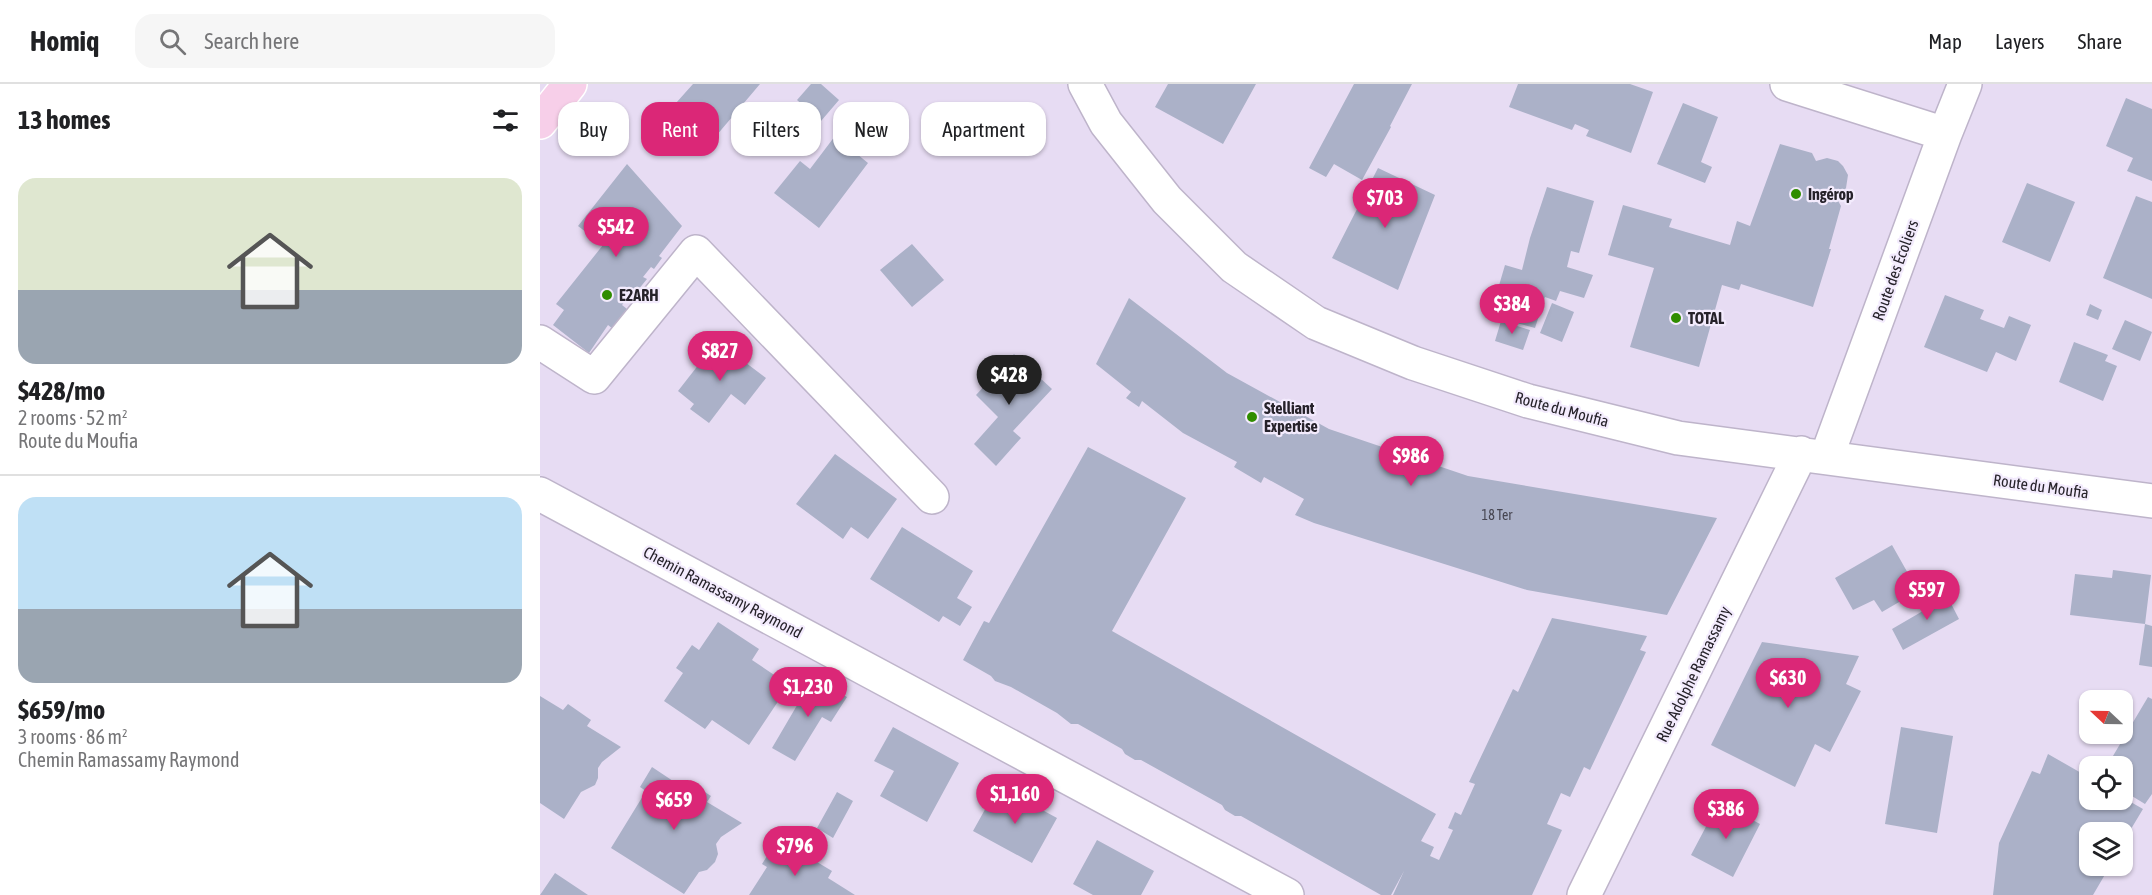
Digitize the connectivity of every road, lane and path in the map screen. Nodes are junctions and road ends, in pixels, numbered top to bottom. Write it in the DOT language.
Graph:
graph roads {
  1 [pos="570,84"];
  2 [pos="1085,84"];
  3 [pos="1787,84"];
  4 [pos="1965,84"];
  5 [pos="540,122"];
  6 [pos="1945,134"];
  7 [pos="540,342"];
  8 [pos="1814,455"];
  9 [pos="540,494"];
  10 [pos="932,497"];
  11 [pos="2152,501"];
  12 [pos="1287,895"];
  13 [pos="1584,895"];
  1 -- 5 [label="main road"];
  2 -- 8 [label="street, Route du Moufia"];
  3 -- 6 [label="street"];
  4 -- 6 [label="street, Route des Écoliers"];
  6 -- 8 [label="street, Route des Écoliers"];
  7 -- 10 [label="street"];
  8 -- 11 [label="street, Route du Moufia"];
  8 -- 13 [label="street, Rue Adolphe Ramassamy"];
  9 -- 12 [label="street, Chemin Ramassamy Raymond"];
}
